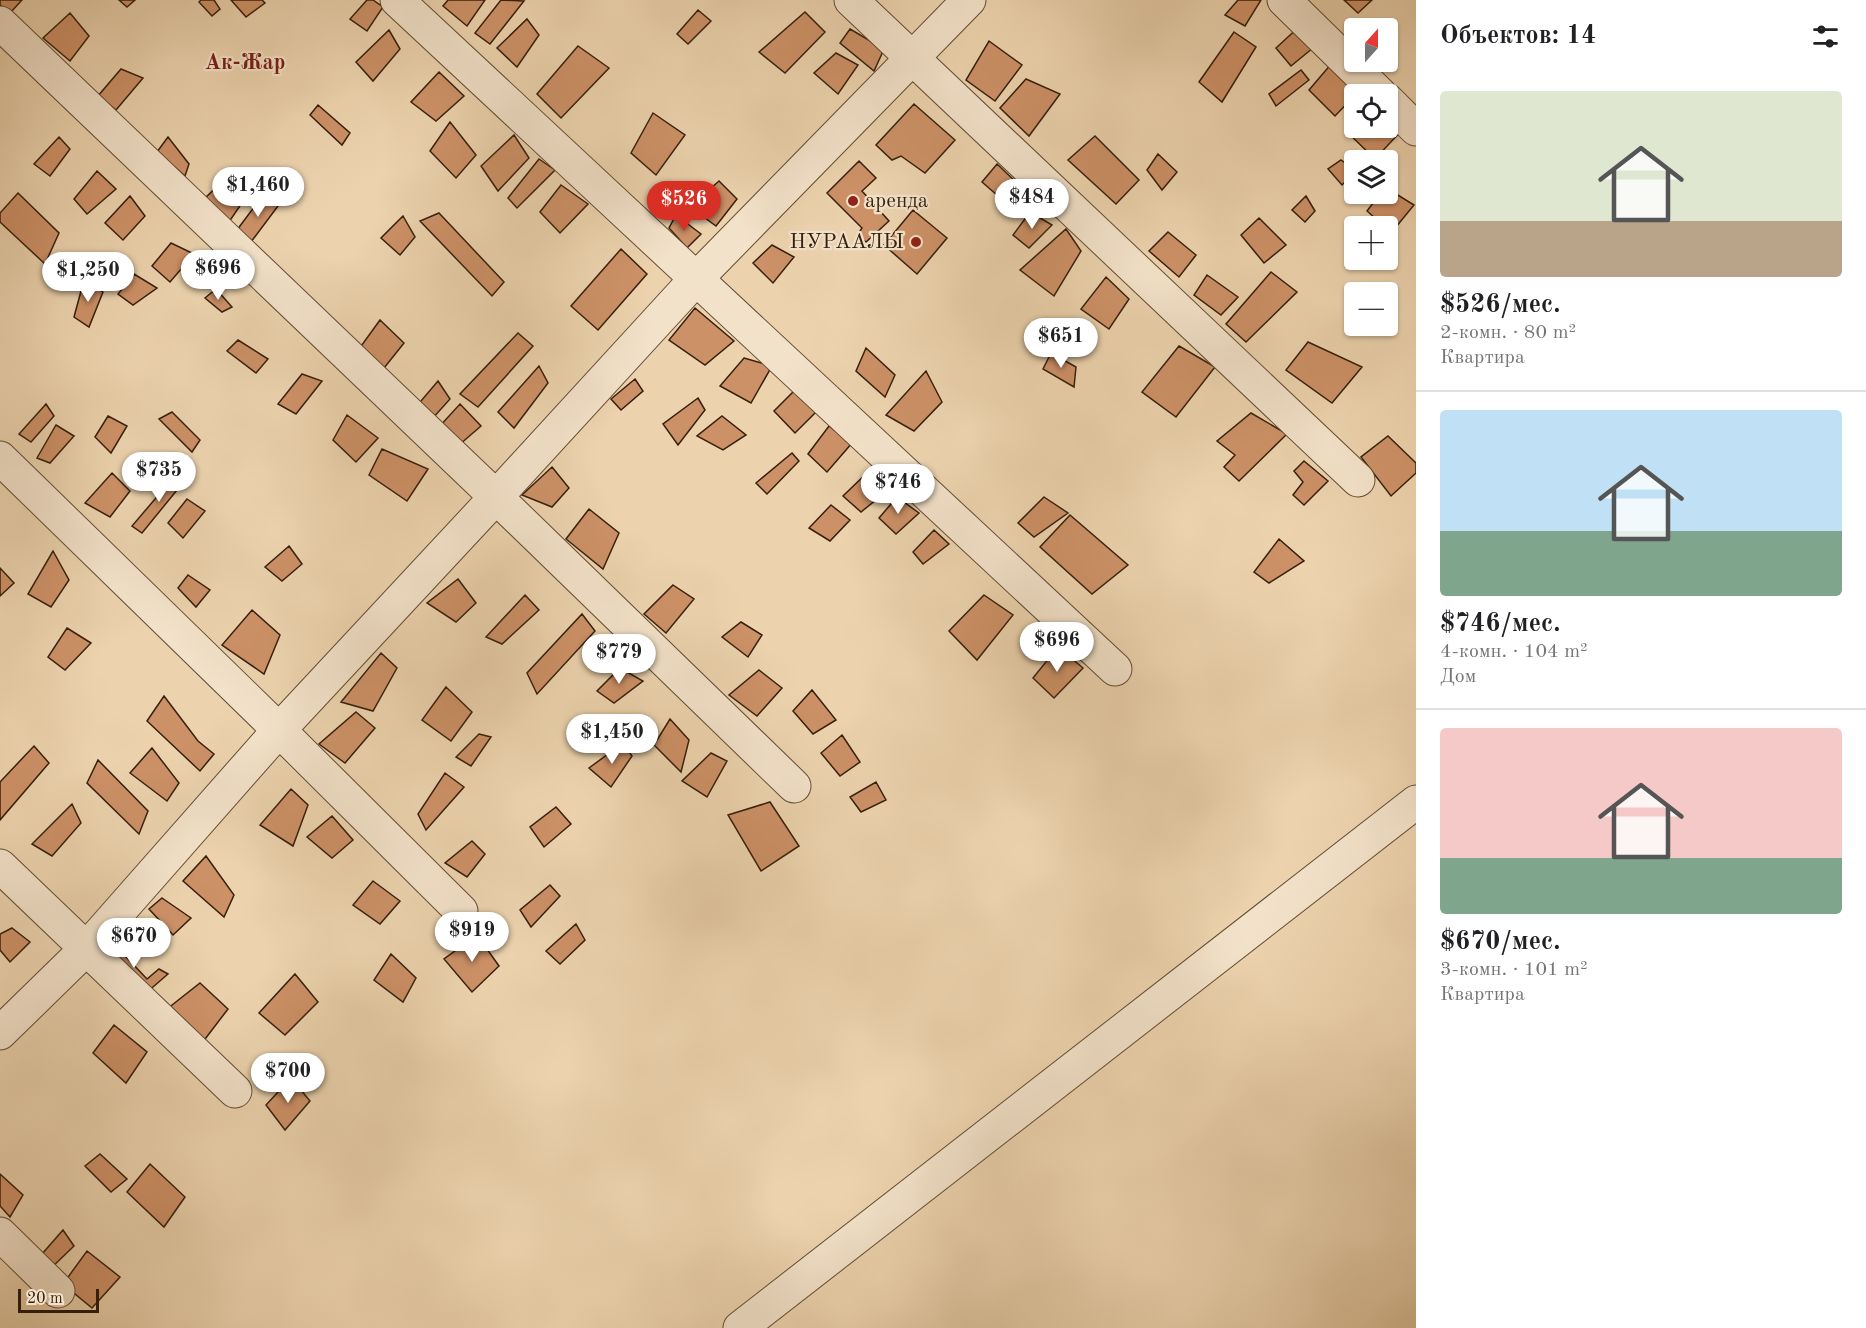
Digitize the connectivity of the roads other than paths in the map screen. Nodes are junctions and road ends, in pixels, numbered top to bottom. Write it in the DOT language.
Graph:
graph roads {
  1 [pos="397,0"];
  2 [pos="851,0"];
  3 [pos="969,0"];
  4 [pos="1284,0"];
  5 [pos="0,23"];
  6 [pos="912,58"];
  7 [pos="1370,84"];
  8 [pos="1398,111"];
  9 [pos="1416,129"];
  10 [pos="695,280"];
  11 [pos="0,458"];
  12 [pos="1358,480"];
  13 [pos="496,497"];
  14 [pos="1115,669"];
  15 [pos="279,730"];
  16 [pos="794,786"];
  17 [pos="1416,802"];
  18 [pos="0,866"];
  19 [pos="460,911"];
  20 [pos="87,948"];
  21 [pos="0,1033"];
  22 [pos="234,1091"];
  23 [pos="0,1234"];
  24 [pos="58,1291"];
  25 [pos="740,1328"];
  1 -- 10 [label="street"];
  2 -- 6 [label="street"];
  3 -- 6 [label="street"];
  4 -- 7 [label="street"];
  5 -- 13 [label="street"];
  6 -- 10 [label="street"];
  6 -- 12 [label="street"];
  8 -- 9 [label="street"];
  10 -- 13 [label="street"];
  10 -- 14 [label="street"];
  11 -- 15 [label="street"];
  13 -- 15 [label="street"];
  13 -- 16 [label="street"];
  15 -- 19 [label="street"];
  15 -- 20 [label="street"];
  17 -- 25 [label="street"];
  18 -- 20 [label="street"];
  20 -- 21 [label="street"];
  20 -- 22 [label="street"];
  23 -- 24 [label="street"];
}
